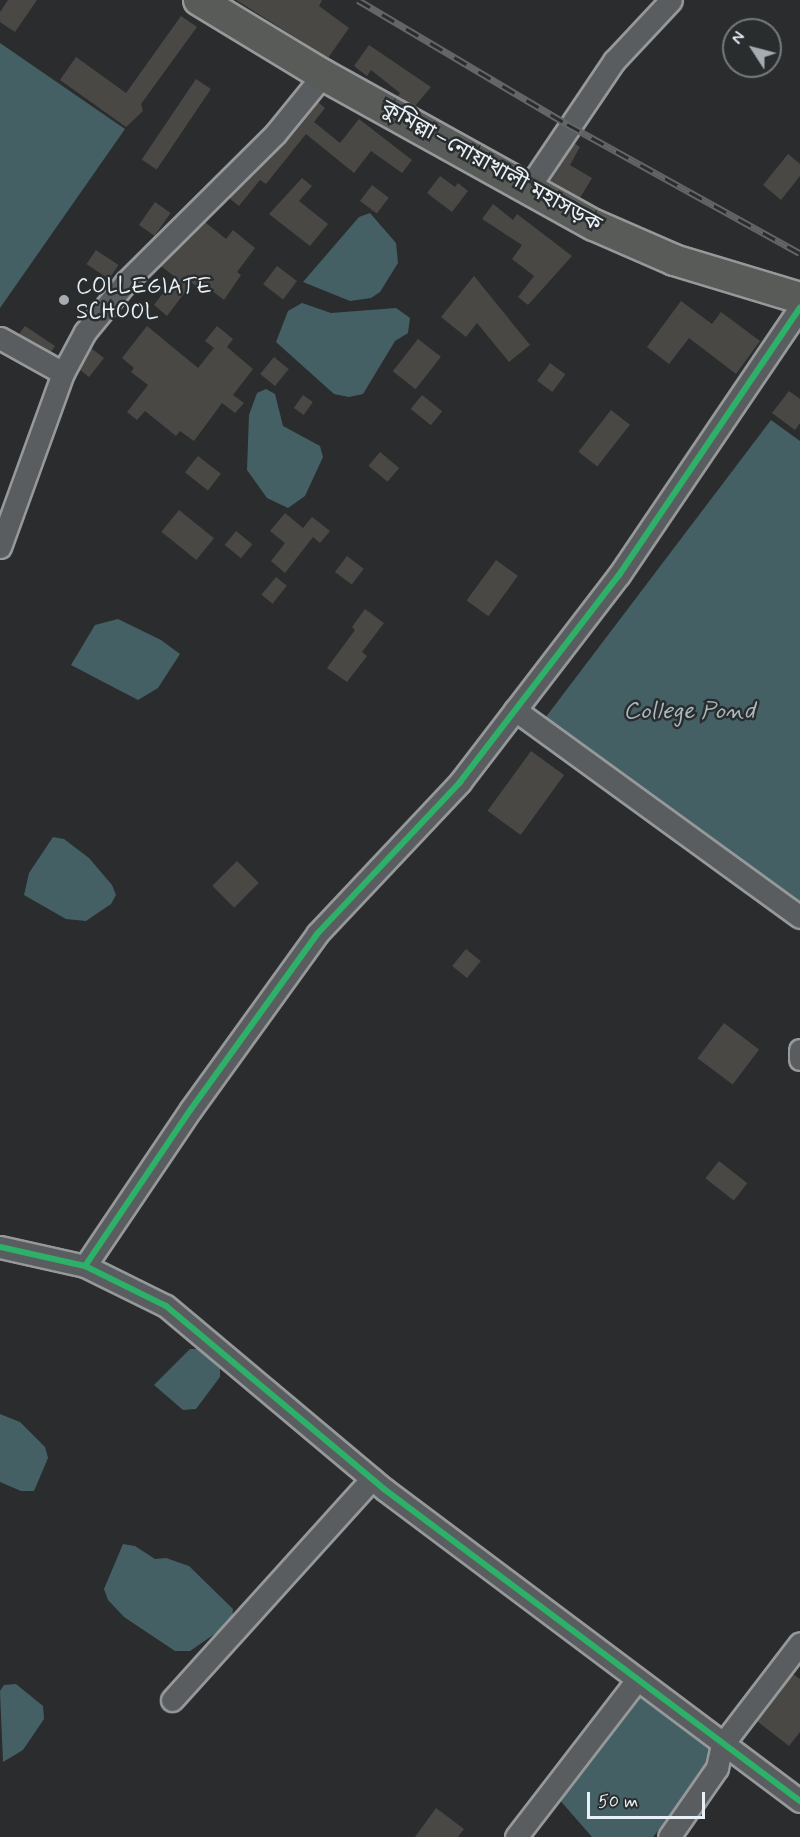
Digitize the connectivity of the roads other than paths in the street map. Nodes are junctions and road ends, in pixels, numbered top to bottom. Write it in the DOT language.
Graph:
graph roads {
  1 [pos="199,0"];
  2 [pos="671,0"];
  3 [pos="323,75"];
  4 [pos="527,190"];
  5 [pos="800,298"];
  6 [pos="800,308"];
  7 [pos="0,338"];
  8 [pos="63,373"];
  9 [pos="0,547"];
  10 [pos="515,710"];
  11 [pos="800,918"];
  12 [pos="800,1050"];
  13 [pos="800,1059"];
  14 [pos="0,1246"];
  15 [pos="85,1266"];
  16 [pos="372,1479"];
  17 [pos="800,1643"];
  18 [pos="637,1680"];
  19 [pos="172,1700"];
  20 [pos="722,1745"];
  21 [pos="800,1801"];
  22 [pos="516,1837"];
  23 [pos="669,1837"];
  1 -- 3 [label="highway, কুমিল্লা–নোয়াখালী মহাসড়ক"];
  2 -- 4 [label="street"];
  3 -- 4 [label="highway, কুমিল্লা–নোয়াখালী মহাসড়ক"];
  3 -- 8 [label="street"];
  4 -- 5 [label="highway, কুমিল্লা–নোয়াখালী মহাসড়ক"];
  6 -- 10 [label="street"];
  7 -- 8 [label="street"];
  8 -- 9 [label="street"];
  10 -- 11 [label="street"];
  10 -- 15 [label="street"];
  12 -- 13 [label="street"];
  14 -- 15 [label="street"];
  15 -- 16 [label="street"];
  16 -- 18 [label="street"];
  16 -- 19 [label="street"];
  17 -- 20 [label="street"];
  18 -- 20 [label="street"];
  18 -- 22 [label="street"];
  20 -- 21 [label="street"];
  20 -- 23 [label="street"];
}
